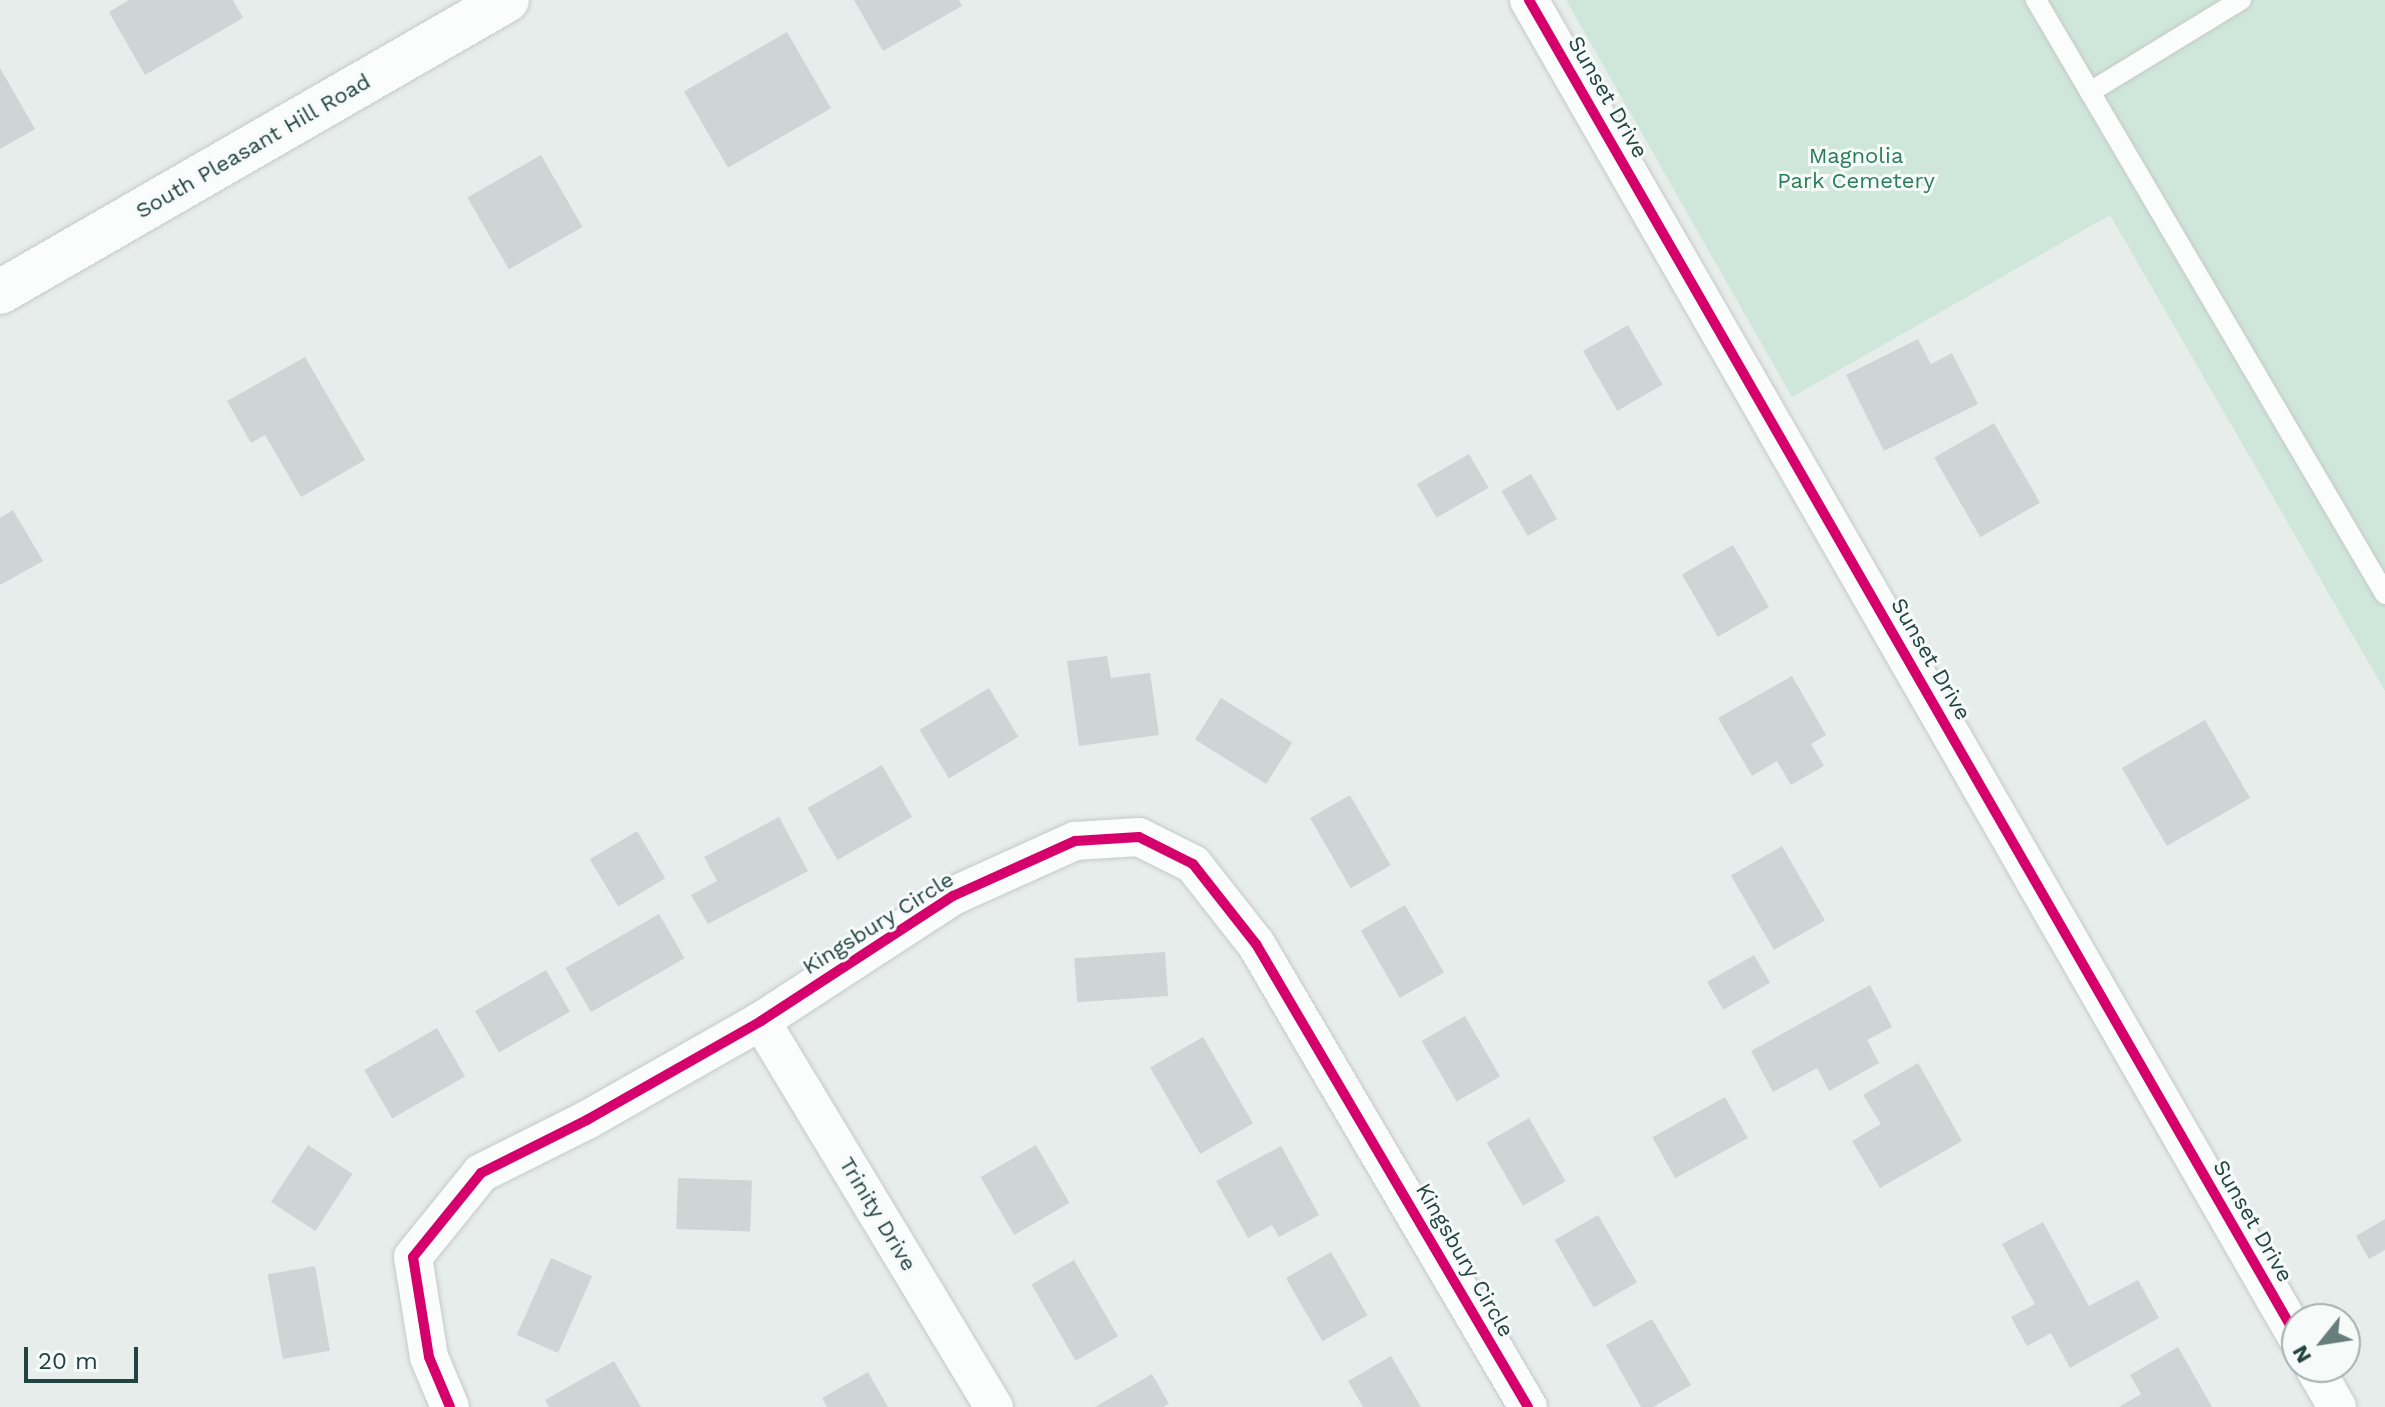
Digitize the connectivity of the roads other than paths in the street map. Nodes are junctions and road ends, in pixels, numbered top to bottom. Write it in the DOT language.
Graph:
graph roads {
  1 [pos="507,0"];
  2 [pos="1529,0"];
  3 [pos="2036,0"];
  4 [pos="2241,0"];
  5 [pos="2090,92"];
  6 [pos="0,292"];
  7 [pos="2385,594"];
  8 [pos="761,1021"];
  9 [pos="2281,1309"];
  10 [pos="2323,1383"];
  11 [pos="450,1407"];
  12 [pos="994,1407"];
  13 [pos="1528,1407"];
  14 [pos="2337,1407"];
  1 -- 6 [label="street, South Pleasant Hill Road"];
  2 -- 9 [label="street, Sunset Drive"];
  3 -- 5 [label="lane"];
  4 -- 5 [label="lane"];
  5 -- 7 [label="lane"];
  8 -- 11 [label="street, Kingsbury Circle"];
  8 -- 12 [label="street, Trinity Drive"];
  8 -- 13 [label="street, Kingsbury Circle"];
  10 -- 14 [label="street"];
}
